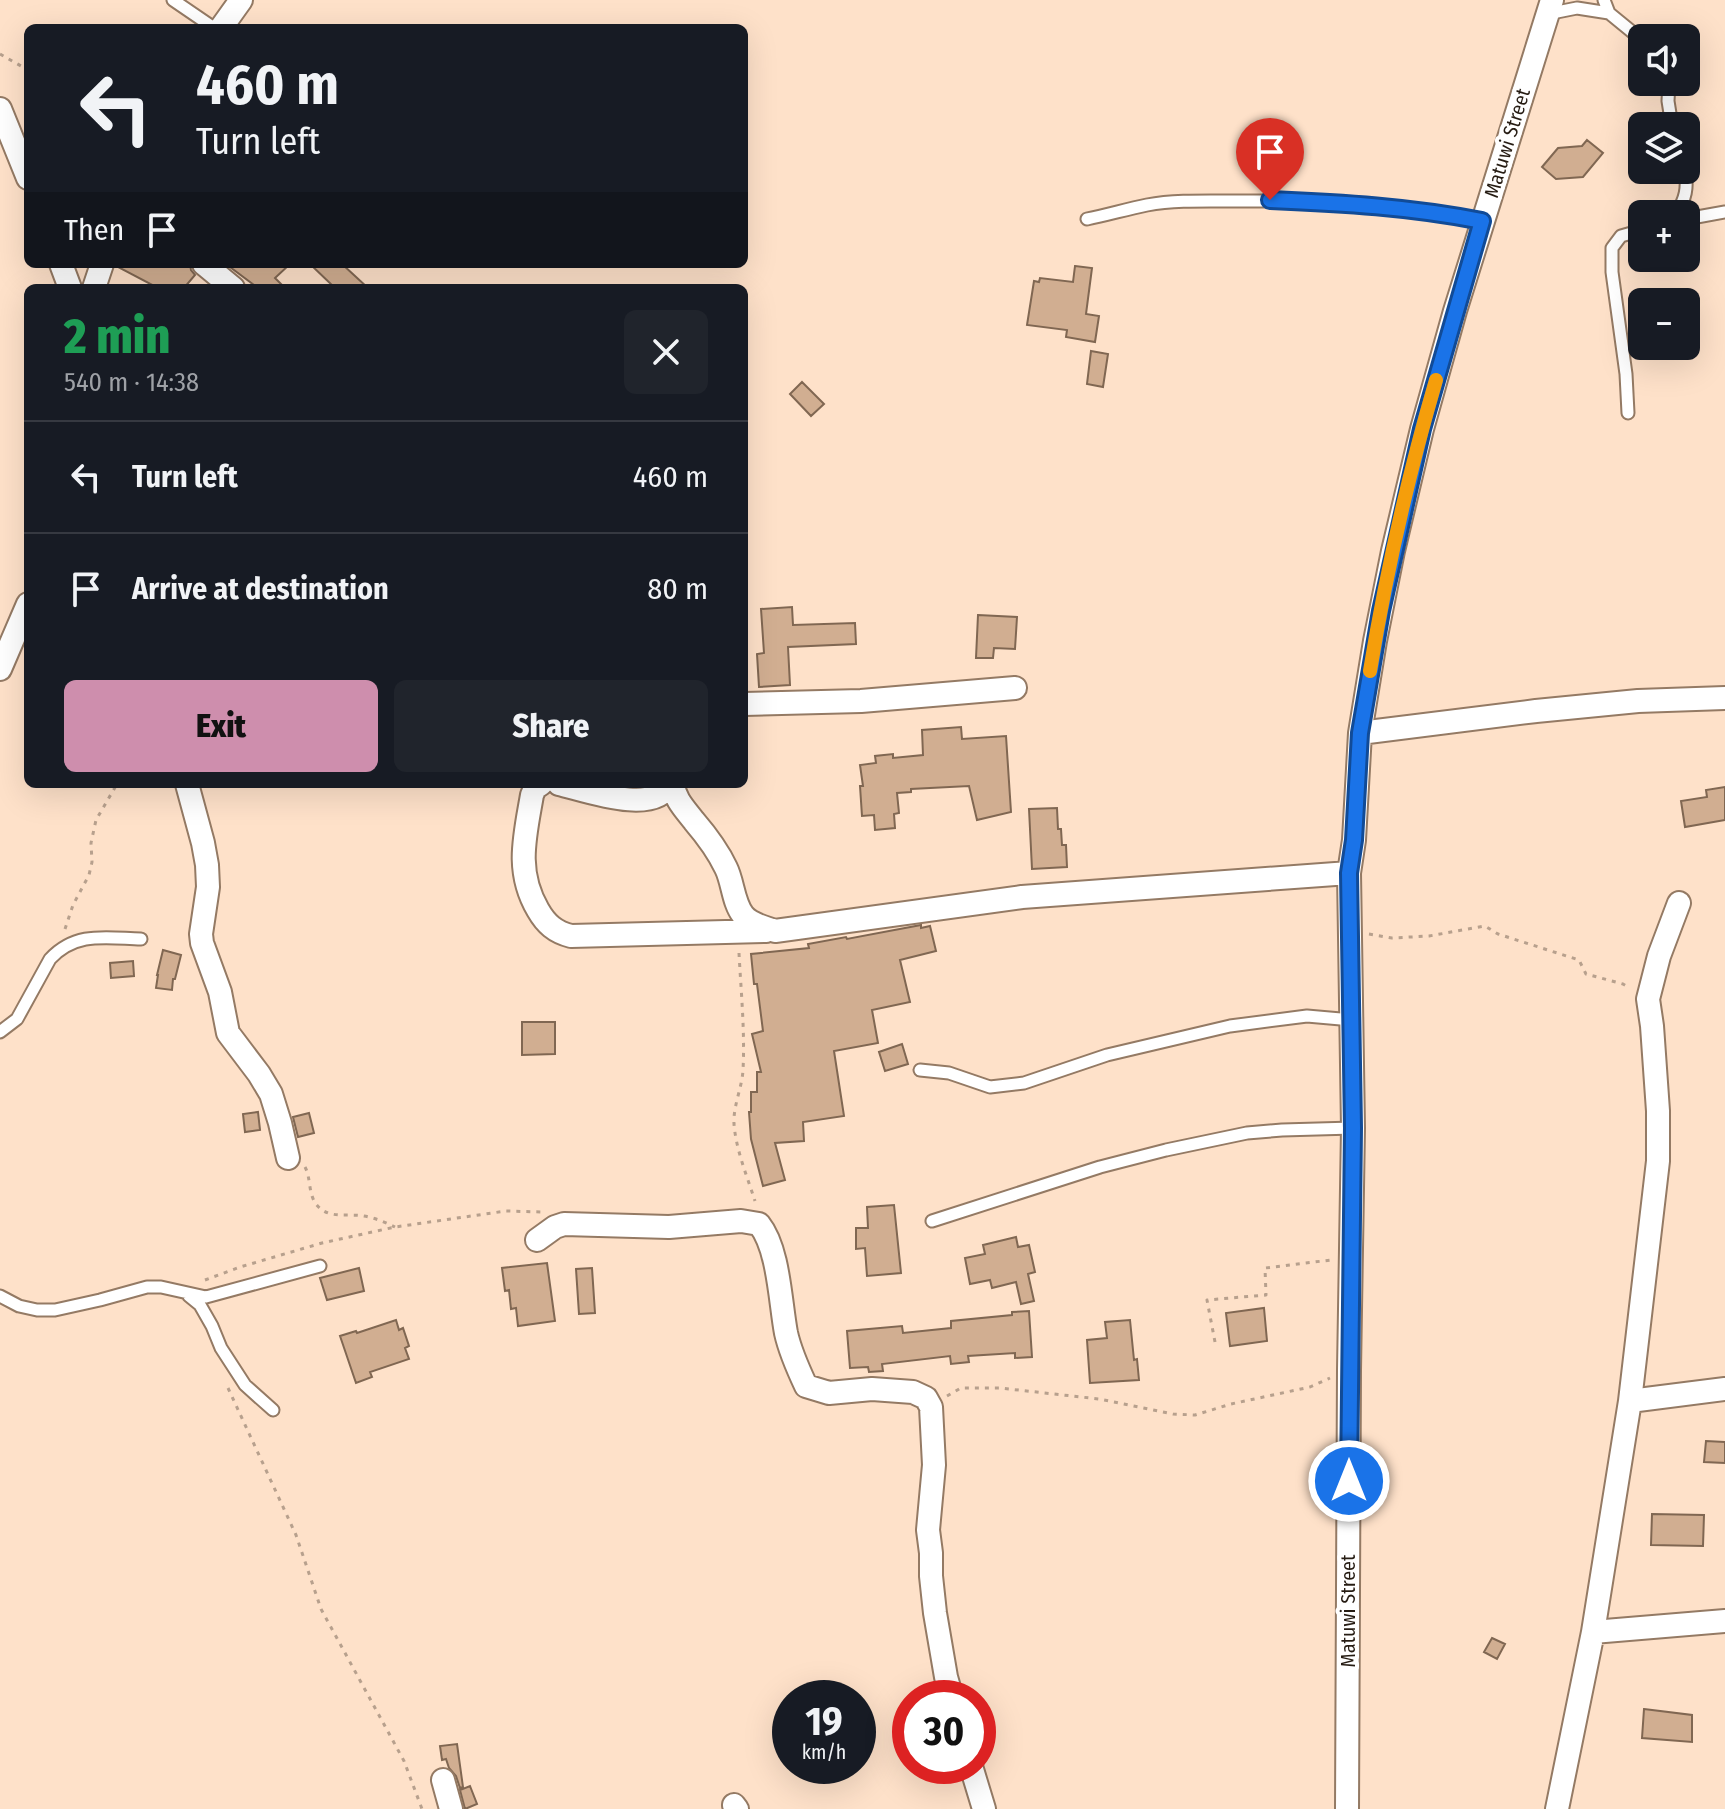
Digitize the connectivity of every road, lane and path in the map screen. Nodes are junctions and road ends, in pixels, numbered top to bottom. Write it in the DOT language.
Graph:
graph roads {
  1 [pos="173,0"];
  2 [pos="241,0"];
  3 [pos="1604,0"];
  4 [pos="1550,7"];
  5 [pos="1609,13"];
  6 [pos="208,24"];
  7 [pos="224,24"];
  8 [pos="1628,29"];
  9 [pos="0,54"];
  10 [pos="24,68"];
  11 [pos="0,109"];
  12 [pos="24,168"];
  13 [pos="1725,212"];
  14 [pos="1700,216"];
  15 [pos="1087,219"];
  16 [pos="1482,221"];
  17 [pos="1628,234"];
  18 [pos="209,268"];
  19 [pos="228,284"];
  20 [pos="1628,413"];
  21 [pos="24,613"];
  22 [pos="0,669"];
  23 [pos="1015,688"];
  24 [pos="1725,698"];
  25 [pos="748,704"];
  26 [pos="1360,733"];
  27 [pos="115,788"];
  28 [pos="188,788"];
  29 [pos="535,788"];
  30 [pos="577,788"];
  31 [pos="668,788"];
  32 [pos="672,788"];
  33 [pos="1349,873"];
  34 [pos="1679,903"];
  35 [pos="1349,930"];
  36 [pos="775,931"];
  37 [pos="738,932"];
  38 [pos="141,939"];
  39 [pos="57,951"];
  40 [pos="1648,999"];
  41 [pos="1352,1020"];
  42 [pos="0,1032"];
  43 [pos="920,1070"];
  44 [pos="1353,1128"];
  45 [pos="288,1158"];
  46 [pos="542,1212"];
  47 [pos="932,1221"];
  48 [pos="395,1227"];
  49 [pos="765,1232"];
  50 [pos="537,1240"];
  51 [pos="1351,1257"];
  52 [pos="320,1266"];
  53 [pos="185,1293"];
  54 [pos="0,1296"];
  55 [pos="1215,1342"];
  56 [pos="1349,1370"];
  57 [pos="223,1378"];
  58 [pos="1725,1389"];
  59 [pos="943,1399"];
  60 [pos="1630,1401"];
  61 [pos="273,1410"];
  62 [pos="1725,1621"];
  63 [pos="1593,1632"];
  64 [pos="948,1680"];
  65 [pos="443,1780"];
  66 [pos="976,1784"];
  67 [pos="422,1809"];
  68 [pos="451,1809"];
  69 [pos="984,1809"];
  70 [pos="1347,1809"];
  71 [pos="1557,1809"];
  1 -- 6 [label="lane"];
  2 -- 7 [label="street"];
  3 -- 5 [label="lane"];
  4 -- 5 [label="lane"];
  4 -- 16 [label="street, Matuwi Street"];
  5 -- 8 [label="lane"];
  9 -- 10 [label="path"];
  11 -- 12 [label="street"];
  13 -- 14 [label="lane"];
  15 -- 16 [label="lane"];
  16 -- 26 [label="street, Matuwi Street"];
  17 -- 20 [label="lane"];
  18 -- 19 [label="street"];
  21 -- 22 [label="street"];
  23 -- 25 [label="street"];
  24 -- 26 [label="street"];
  26 -- 33 [label="street, Matuwi Street"];
  27 -- 39 [label="path"];
  28 -- 45 [label="street"];
  29 -- 37 [label="street"];
  30 -- 31 [label="street"];
  32 -- 36 [label="street"];
  33 -- 35 [label="street, Matuwi Street"];
  33 -- 36 [label="street"];
  34 -- 40 [label="street"];
  35 -- 40 [label="path"];
  35 -- 41 [label="street, Matuwi Street"];
  36 -- 37 [label="street"];
  37 -- 49 [label="path"];
  38 -- 39 [label="lane"];
  39 -- 42 [label="lane"];
  40 -- 60 [label="street"];
  41 -- 43 [label="lane"];
  41 -- 44 [label="street, Matuwi Street"];
  44 -- 47 [label="lane"];
  44 -- 51 [label="street, Matuwi Street"];
  45 -- 48 [label="path"];
  46 -- 48 [label="path"];
  48 -- 53 [label="path"];
  49 -- 50 [label="street"];
  49 -- 64 [label="street"];
  51 -- 55 [label="path"];
  51 -- 56 [label="street, Matuwi Street"];
  52 -- 53 [label="lane"];
  53 -- 54 [label="lane"];
  53 -- 61 [label="lane"];
  56 -- 59 [label="path"];
  56 -- 70 [label="street, Matuwi Street"];
  57 -- 67 [label="path"];
  58 -- 60 [label="street"];
  60 -- 63 [label="street"];
  62 -- 63 [label="street"];
  63 -- 71 [label="street"];
  65 -- 68 [label="street"];
  66 -- 69 [label="street"];
}
